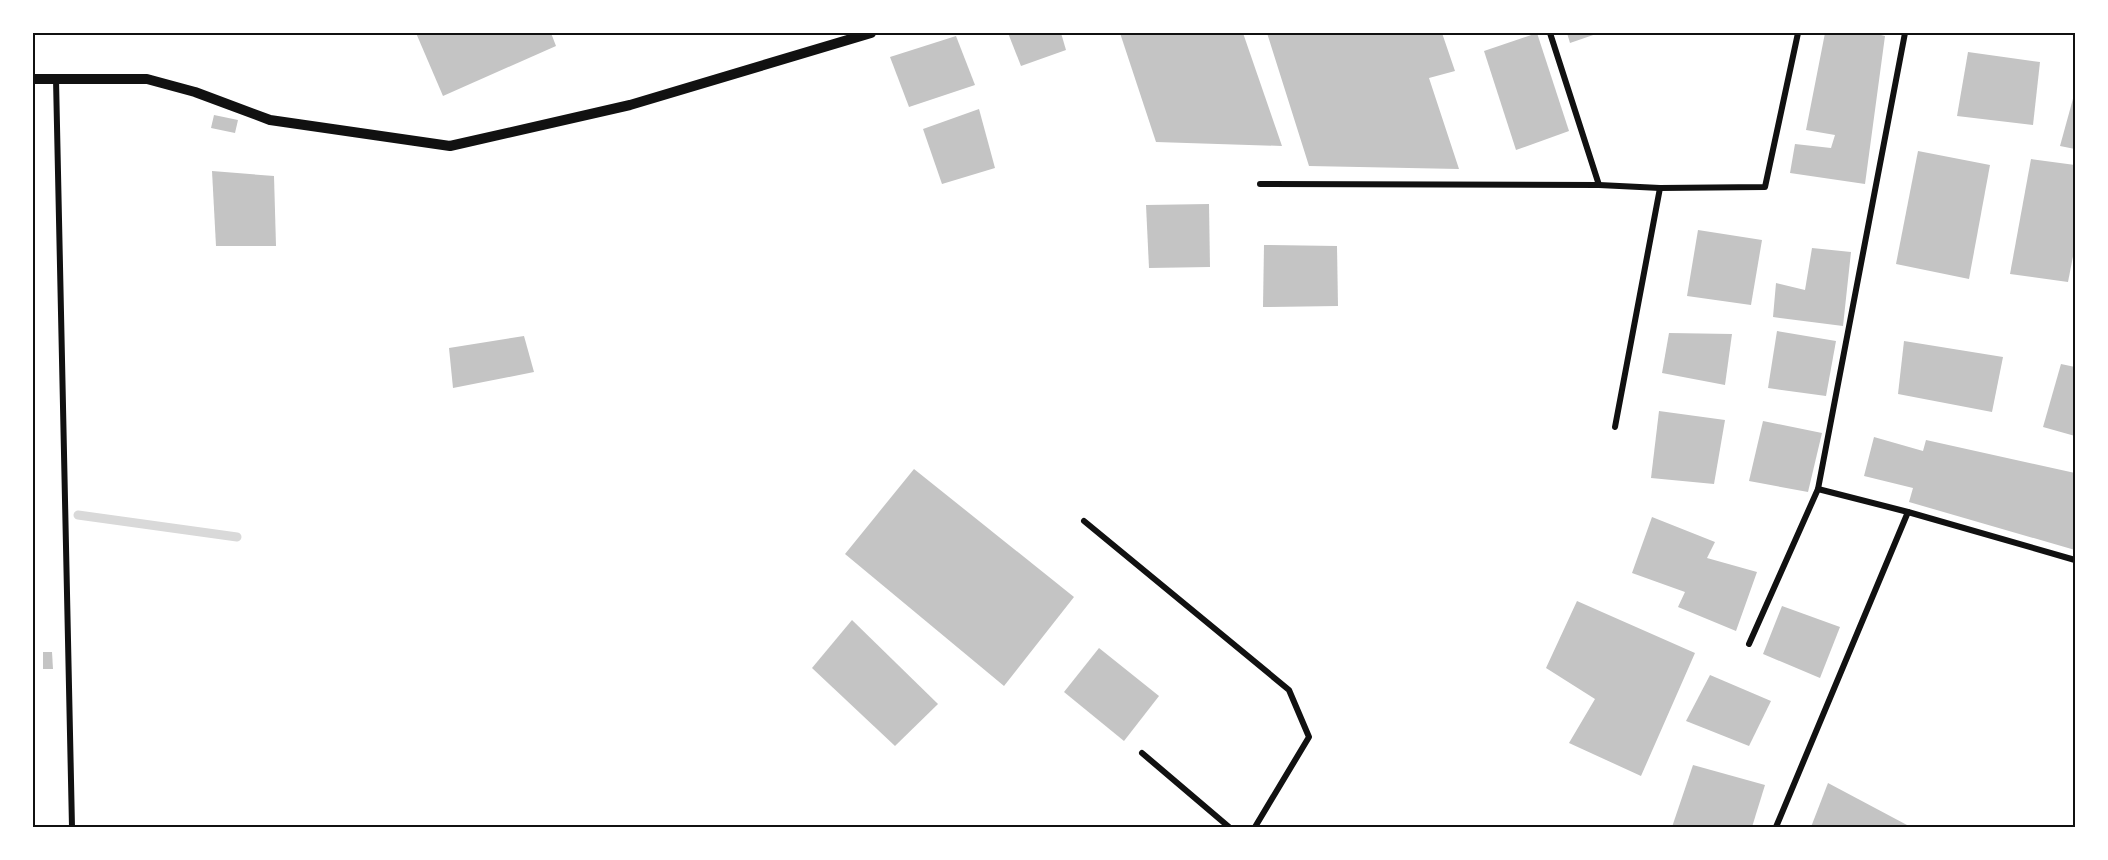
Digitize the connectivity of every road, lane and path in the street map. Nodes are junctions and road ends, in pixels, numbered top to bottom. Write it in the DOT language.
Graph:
graph roads {
  1 [pos="871,33"];
  2 [pos="1550,33"];
  3 [pos="1798,33"];
  4 [pos="1905,33"];
  5 [pos="33,79"];
  6 [pos="56,79"];
  7 [pos="1260,184"];
  8 [pos="1599,185"];
  9 [pos="1659,188"];
  10 [pos="1615,427"];
  11 [pos="1818,489"];
  12 [pos="1908,512"];
  13 [pos="1084,521"];
  14 [pos="2075,560"];
  15 [pos="1749,645"];
  16 [pos="1142,753"];
  17 [pos="72,827"];
  18 [pos="1229,827"];
  19 [pos="1255,827"];
  20 [pos="1776,827"];
  1 -- 6 [label="street"];
  2 -- 8 [label="street"];
  3 -- 9 [label="street"];
  4 -- 11 [label="street"];
  5 -- 6 [label="street"];
  6 -- 17 [label="street"];
  7 -- 8 [label="street"];
  8 -- 9 [label="street"];
  9 -- 10 [label="street"];
  11 -- 12 [label="street"];
  11 -- 15 [label="street"];
  12 -- 14 [label="street"];
  12 -- 20 [label="street"];
  13 -- 19 [label="street"];
  16 -- 18 [label="street"];
}
